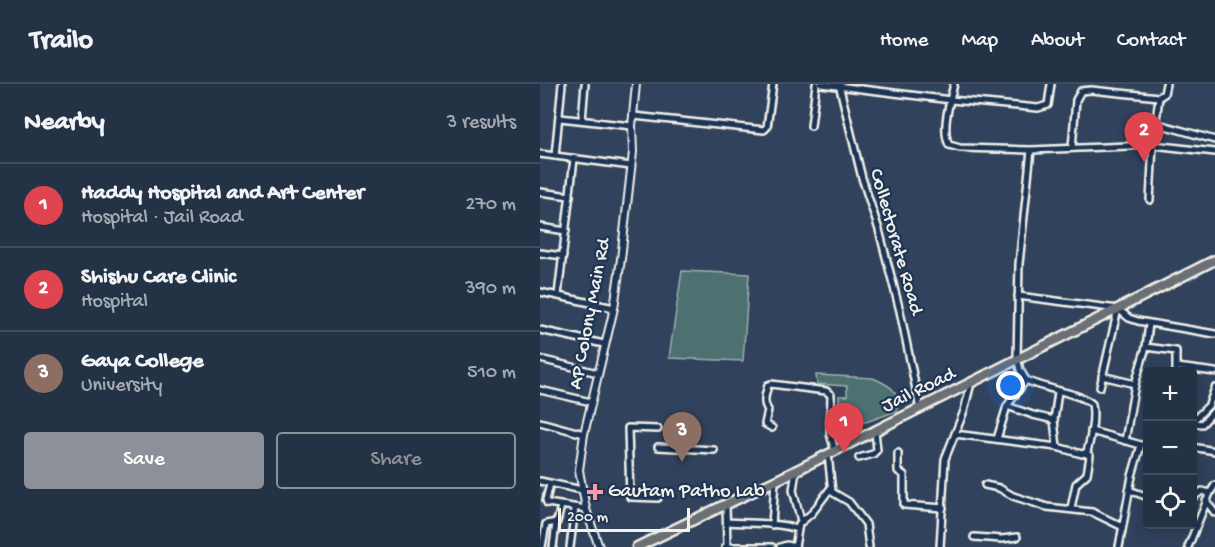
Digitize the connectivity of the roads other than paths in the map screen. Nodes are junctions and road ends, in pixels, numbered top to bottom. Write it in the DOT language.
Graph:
graph roads {
  1 [pos="562,84"];
  2 [pos="585,84"];
  3 [pos="636,84"];
  4 [pos="772,84"];
  5 [pos="816,84"];
  6 [pos="821,84"];
  7 [pos="954,84"];
  8 [pos="1051,84"];
  9 [pos="1166,84"];
  10 [pos="839,85"];
  11 [pos="1159,97"];
  12 [pos="951,100"];
  13 [pos="634,116"];
  14 [pos="560,118"];
  15 [pos="582,120"];
  16 [pos="1155,123"];
  17 [pos="632,126"];
  18 [pos="811,126"];
  19 [pos="1215,140"];
  20 [pos="1153,145"];
  21 [pos="1072,148"];
  22 [pos="1031,150"];
  23 [pos="1215,152"];
  24 [pos="540,154"];
  25 [pos="555,156"];
  26 [pos="574,159"];
  27 [pos="631,165"];
  28 [pos="540,192"];
  29 [pos="570,196"];
  30 [pos="1150,200"];
  31 [pos="540,228"];
  32 [pos="566,231"];
  33 [pos="540,253"];
  34 [pos="563,256"];
  35 [pos="1215,260"];
  36 [pos="540,292"];
  37 [pos="558,295"];
  38 [pos="1018,296"];
  39 [pos="614,308"];
  40 [pos="1118,309"];
  41 [pos="1149,324"];
  42 [pos="540,330"];
  43 [pos="1215,334"];
  44 [pos="604,344"];
  45 [pos="1146,347"];
  46 [pos="1017,358"];
  47 [pos="540,359"];
  48 [pos="1176,367"];
  49 [pos="1197,371"];
  50 [pos="1215,372"];
  51 [pos="598,373"];
  52 [pos="1102,376"];
  53 [pos="1026,380"];
  54 [pos="971,384"];
  55 [pos="1135,384"];
  56 [pos="1100,387"];
  57 [pos="1215,388"];
  58 [pos="540,390"];
  59 [pos="1058,392"];
  60 [pos="591,402"];
  61 [pos="1007,406"];
  62 [pos="920,409"];
  63 [pos="1215,410"];
  64 [pos="1054,420"];
  65 [pos="1193,421"];
  66 [pos="540,422"];
  67 [pos="1197,423"];
  68 [pos="772,428"];
  69 [pos="658,429"];
  70 [pos="875,431"];
  71 [pos="1091,431"];
  72 [pos="584,434"];
  73 [pos="956,434"];
  74 [pos="997,439"];
  75 [pos="1125,441"];
  76 [pos="1143,446"];
  77 [pos="658,447"];
  78 [pos="1057,447"];
  79 [pos="1197,448"];
  80 [pos="1143,449"];
  81 [pos="714,450"];
  82 [pos="1215,451"];
  83 [pos="832,453"];
  84 [pos="898,453"];
  85 [pos="1085,453"];
  86 [pos="860,458"];
  87 [pos="796,471"];
  88 [pos="540,481"];
  89 [pos="775,481"];
  90 [pos="550,484"];
  91 [pos="985,485"];
  92 [pos="1215,485"];
  93 [pos="830,489"];
  94 [pos="582,490"];
  95 [pos="1129,490"];
  96 [pos="1210,493"];
  97 [pos="1143,494"];
  98 [pos="1197,494"];
  99 [pos="658,498"];
  100 [pos="1206,501"];
  101 [pos="726,504"];
  102 [pos="561,506"];
  103 [pos="575,508"];
  104 [pos="943,508"];
  105 [pos="1071,508"];
  106 [pos="586,509"];
  107 [pos="1215,513"];
  108 [pos="801,521"];
  109 [pos="727,522"];
  110 [pos="543,523"];
  111 [pos="556,523"];
  112 [pos="772,525"];
  113 [pos="1121,526"];
  114 [pos="797,529"];
  115 [pos="975,537"];
  116 [pos="1017,537"];
  117 [pos="640,546"];
  118 [pos="542,547"];
  119 [pos="553,547"];
  120 [pos="570,547"];
  121 [pos="599,547"];
  122 [pos="726,547"];
  123 [pos="772,547"];
  124 [pos="780,547"];
  125 [pos="795,547"];
  126 [pos="868,547"];
  127 [pos="940,547"];
  128 [pos="1119,547"];
  129 [pos="1188,547"];
  1 -- 14 [label="street"];
  2 -- 15 [label="street"];
  3 -- 13 [label="street, AP Colony Main Rd"];
  4 -- 13 [label="street"];
  5 -- 18 [label="street"];
  6 -- 10 [label="street"];
  7 -- 12 [label="street"];
  8 -- 12 [label="street"];
  9 -- 11 [label="street"];
  10 -- 12 [label="street"];
  10 -- 62 [label="street, Collectorate Road"];
  11 -- 16 [label="street"];
  11 -- 21 [label="street"];
  12 -- 22 [label="street"];
  13 -- 17 [label="street, AP Colony Main Rd"];
  14 -- 15 [label="street"];
  14 -- 25 [label="street"];
  15 -- 17 [label="street"];
  16 -- 19 [label="street"];
  16 -- 20 [label="street"];
  17 -- 27 [label="street, AP Colony Main Rd"];
  20 -- 21 [label="street"];
  20 -- 23 [label="street"];
  20 -- 30 [label="street"];
  21 -- 22 [label="street"];
  22 -- 38 [label="street"];
  24 -- 25 [label="street"];
  25 -- 26 [label="street"];
  26 -- 27 [label="street"];
  26 -- 29 [label="street"];
  27 -- 39 [label="street, AP Colony Main Rd"];
  28 -- 29 [label="street"];
  29 -- 32 [label="street"];
  31 -- 32 [label="street"];
  32 -- 34 [label="street"];
  33 -- 34 [label="street"];
  34 -- 37 [label="street"];
  35 -- 40 [label="main road, Jail Road"];
  36 -- 37 [label="street"];
  37 -- 39 [label="street"];
  38 -- 40 [label="street"];
  38 -- 46 [label="street"];
  39 -- 44 [label="street, AP Colony Main Rd"];
  40 -- 41 [label="street"];
  40 -- 46 [label="main road, Jail Road"];
  40 -- 52 [label="street"];
  41 -- 43 [label="street"];
  41 -- 45 [label="street"];
  42 -- 44 [label="street"];
  44 -- 51 [label="street, AP Colony Main Rd"];
  45 -- 48 [label="street"];
  45 -- 55 [label="street"];
  46 -- 53 [label="street"];
  46 -- 54 [label="main road, Jail Road"];
  47 -- 51 [label="street"];
  49 -- 50 [label="street"];
  51 -- 60 [label="street, AP Colony Main Rd"];
  52 -- 55 [label="street"];
  52 -- 56 [label="street"];
  53 -- 59 [label="street"];
  53 -- 61 [label="street"];
  54 -- 62 [label="main road, Jail Road"];
  54 -- 73 [label="street"];
  55 -- 75 [label="street"];
  57 -- 65 [label="street"];
  58 -- 60 [label="street"];
  59 -- 64 [label="street"];
  59 -- 71 [label="street"];
  60 -- 72 [label="street, AP Colony Main Rd"];
  61 -- 64 [label="street"];
  61 -- 74 [label="street"];
  62 -- 70 [label="main road, Jail Road"];
  63 -- 67 [label="street"];
  64 -- 78 [label="street"];
  66 -- 72 [label="street"];
  68 -- 83 [label="street"];
  69 -- 99 [label="street"];
  70 -- 83 [label="main road, Jail Road"];
  70 -- 86 [label="street"];
  71 -- 75 [label="street"];
  71 -- 85 [label="street"];
  72 -- 94 [label="street, AP Colony Main Rd"];
  73 -- 74 [label="street"];
  73 -- 104 [label="street"];
  74 -- 78 [label="street"];
  75 -- 76 [label="street"];
  77 -- 81 [label="street"];
  78 -- 85 [label="street"];
  79 -- 82 [label="street"];
  80 -- 95 [label="street"];
  83 -- 87 [label="main road, Jail Road"];
  83 -- 93 [label="street"];
  84 -- 104 [label="street"];
  85 -- 105 [label="street"];
  87 -- 89 [label="main road, Jail Road"];
  87 -- 108 [label="street"];
  88 -- 90 [label="street"];
  89 -- 101 [label="main road, Jail Road"];
  89 -- 112 [label="street"];
  90 -- 94 [label="street"];
  90 -- 102 [label="street"];
  91 -- 105 [label="street"];
  92 -- 96 [label="street"];
  93 -- 108 [label="street"];
  93 -- 126 [label="street"];
  94 -- 106 [label="street, AP Colony Main Rd"];
  95 -- 97 [label="street"];
  95 -- 113 [label="street"];
  96 -- 98 [label="street"];
  96 -- 100 [label="street"];
  100 -- 107 [label="street"];
  100 -- 129 [label="street"];
  101 -- 109 [label="street"];
  101 -- 117 [label="main road, Jail Road"];
  102 -- 103 [label="street"];
  102 -- 111 [label="street"];
  103 -- 106 [label="street"];
  103 -- 120 [label="street"];
  104 -- 127 [label="street"];
  105 -- 113 [label="street"];
  106 -- 121 [label="street, AP Colony Main Rd"];
  108 -- 114 [label="street"];
  109 -- 112 [label="street"];
  109 -- 122 [label="street"];
  110 -- 111 [label="street"];
  110 -- 118 [label="street"];
  111 -- 119 [label="street"];
  112 -- 114 [label="street"];
  113 -- 128 [label="street"];
  114 -- 125 [label="street"];
  115 -- 116 [label="street"];
  122 -- 123 [label="street"];
  124 -- 125 [label="street"];
}
